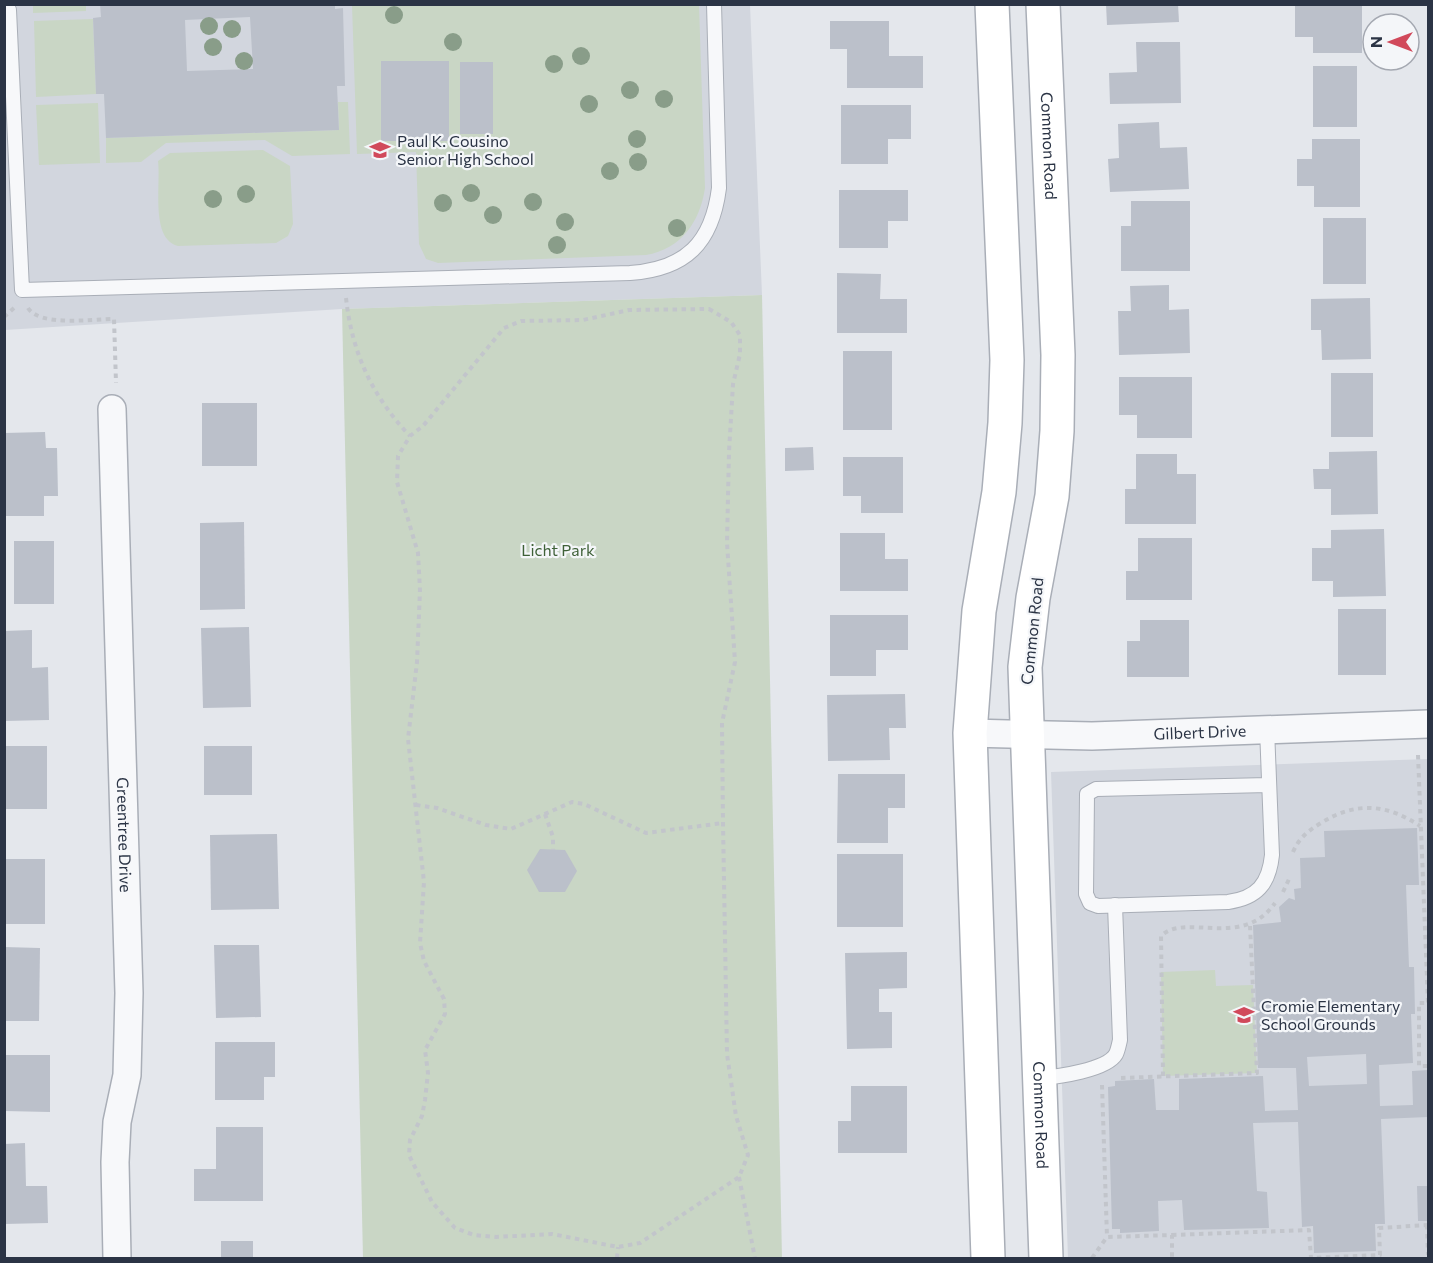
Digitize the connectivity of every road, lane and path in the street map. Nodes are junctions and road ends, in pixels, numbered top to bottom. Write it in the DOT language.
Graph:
graph roads {
  1 [pos="6,4"];
  2 [pos="714,4"];
  3 [pos="992,4"];
  4 [pos="1043,4"];
  5 [pos="344,281"];
  6 [pos="22,290"];
  7 [pos="112,409"];
  8 [pos="410,436"];
  9 [pos="1428,724"];
  10 [pos="1266,729"];
  11 [pos="970,733"];
  12 [pos="1026,736"];
  13 [pos="1418,755"];
  14 [pos="1268,784"];
  15 [pos="416,805"];
  16 [pos="545,814"];
  17 [pos="723,823"];
  18 [pos="553,850"];
  19 [pos="1115,905"];
  20 [pos="1426,913"];
  21 [pos="1250,926"];
  22 [pos="1428,1066"];
  23 [pos="1040,1078"];
  24 [pos="1112,1078"];
  25 [pos="1102,1079"];
  26 [pos="739,1177"];
  27 [pos="1428,1225"];
  28 [pos="1172,1235"];
  29 [pos="1107,1237"];
  30 [pos="618,1247"];
  31 [pos="1428,1255"];
  32 [pos="117,1258"];
  33 [pos="617,1258"];
  34 [pos="755,1258"];
  35 [pos="988,1258"];
  36 [pos="1046,1258"];
  37 [pos="1092,1258"];
  38 [pos="1172,1258"];
  1 -- 6 [label="lane"];
  2 -- 5 [label="lane"];
  3 -- 11 [label="street"];
  4 -- 12 [label="street, Common Road"];
  5 -- 6 [label="lane"];
  5 -- 8 [label="path"];
  6 -- 7 [label="path"];
  7 -- 32 [label="street, Greentree Drive"];
  8 -- 15 [label="path"];
  8 -- 17 [label="path"];
  9 -- 10 [label="street, Gilbert Drive"];
  10 -- 12 [label="street, Gilbert Drive"];
  10 -- 14 [label="lane"];
  11 -- 12 [label="street, Gilbert Drive"];
  11 -- 35 [label="street"];
  12 -- 23 [label="street, Common Road"];
  13 -- 20 [label="path"];
  14 -- 19 [label="lane"];
  14 -- 19 [label="lane"];
  15 -- 16 [label="path"];
  15 -- 30 [label="path"];
  16 -- 17 [label="path"];
  16 -- 18 [label="path"];
  17 -- 26 [label="path"];
  19 -- 23 [label="lane"];
  20 -- 22 [label="path"];
  21 -- 24 [label="path"];
  23 -- 36 [label="street, Common Road"];
  25 -- 29 [label="path"];
  26 -- 30 [label="path"];
  26 -- 34 [label="path"];
  27 -- 28 [label="path"];
  27 -- 31 [label="path"];
  28 -- 29 [label="path"];
  28 -- 38 [label="path"];
  29 -- 37 [label="path"];
  30 -- 33 [label="path"];
}
